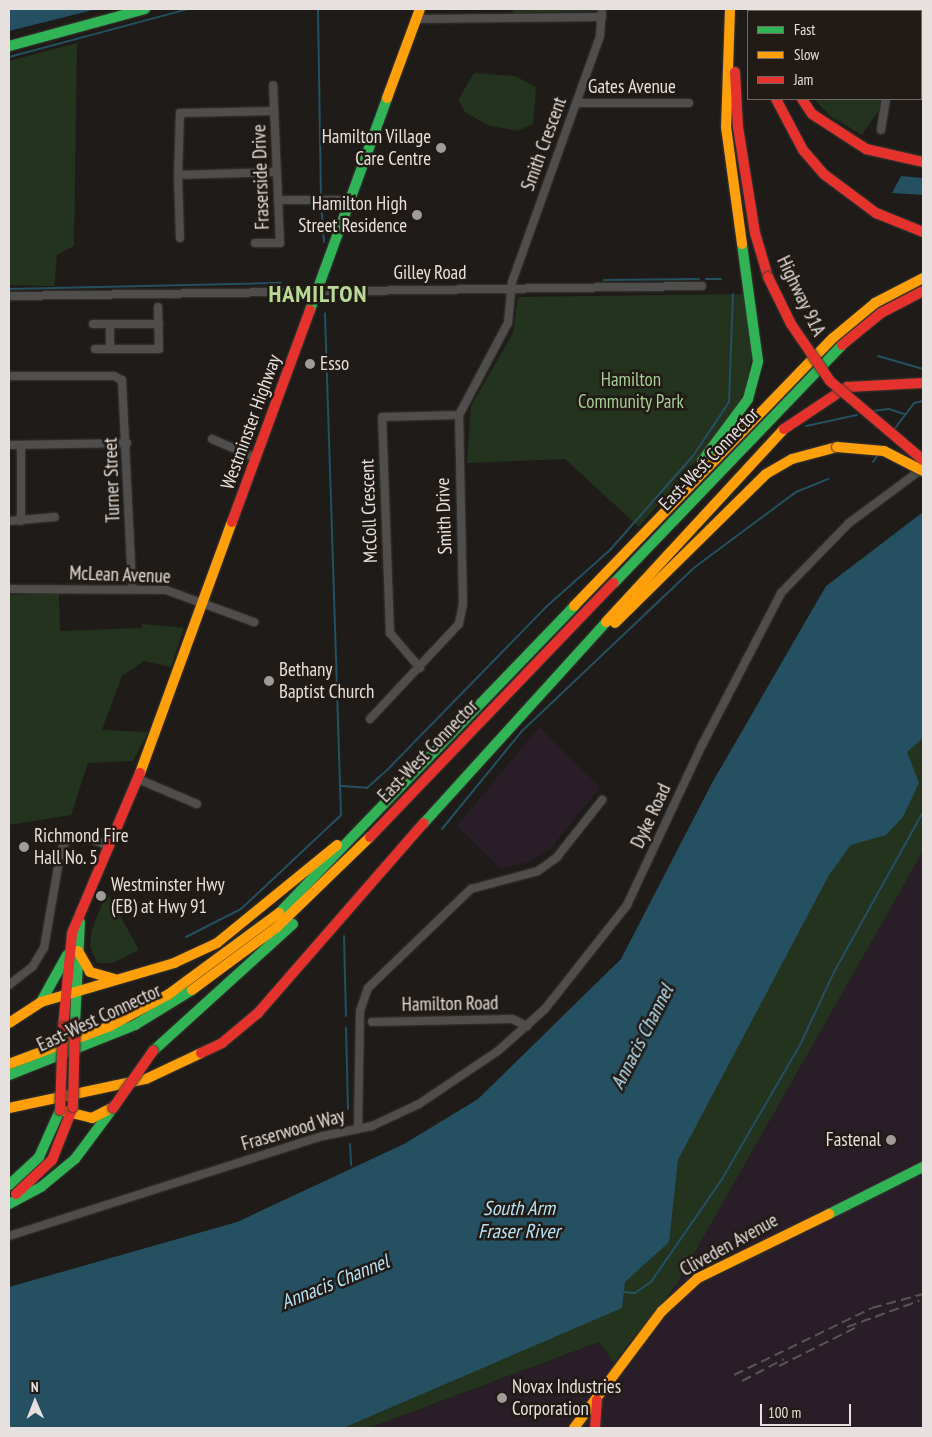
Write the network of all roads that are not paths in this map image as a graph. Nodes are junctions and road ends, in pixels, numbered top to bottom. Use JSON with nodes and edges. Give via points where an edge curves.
{"nodes":[{"id":1,"x":145,"y":9,"type":"edge"},
{"id":2,"x":420,"y":9,"type":"edge"},
{"id":3,"x":730,"y":9,"type":"edge"},
{"id":4,"x":736,"y":9,"type":"edge"},
{"id":5,"x":602,"y":13,"type":"edge"},
{"id":6,"x":416,"y":19,"type":"junction"},
{"id":7,"x":9,"y":46,"type":"edge"},
{"id":8,"x":273,"y":86,"type":"dead end"},
{"id":9,"x":777,"y":100,"type":"edge"},
{"id":10,"x":803,"y":100,"type":"edge"},
{"id":11,"x":886,"y":100,"type":"edge"},
{"id":12,"x":576,"y":103,"type":"junction"},
{"id":13,"x":688,"y":103,"type":"dead end"},
{"id":14,"x":274,"y":110,"type":"junction"},
{"id":15,"x":881,"y":130,"type":"dead end"},
{"id":16,"x":923,"y":162,"type":"edge"},
{"id":17,"x":276,"y":172,"type":"junction"},
{"id":18,"x":178,"y":176,"type":"junction"},
{"id":19,"x":278,"y":200,"type":"junction"},
{"id":20,"x":351,"y":200,"type":"junction"},
{"id":21,"x":923,"y":232,"type":"edge"},
{"id":22,"x":180,"y":238,"type":"dead end"},
{"id":23,"x":255,"y":243,"type":"dead end"},
{"id":24,"x":923,"y":278,"type":"edge"},
{"id":25,"x":702,"y":286,"type":"dead end"},
{"id":26,"x":510,"y":289,"type":"junction"},
{"id":27,"x":318,"y":291,"type":"junction"},
{"id":28,"x":923,"y":291,"type":"edge"},
{"id":29,"x":9,"y":296,"type":"edge"},
{"id":30,"x":158,"y":307,"type":"dead end"},
{"id":31,"x":92,"y":324,"type":"dead end"},
{"id":32,"x":110,"y":324,"type":"junction"},
{"id":33,"x":159,"y":324,"type":"junction"},
{"id":34,"x":95,"y":348,"type":"dead end"},
{"id":35,"x":110,"y":349,"type":"junction"},
{"id":36,"x":9,"y":376,"type":"edge"},
{"id":37,"x":923,"y":382,"type":"edge"},
{"id":38,"x":459,"y":415,"type":"junction"},
{"id":39,"x":212,"y":439,"type":"dead end"},
{"id":40,"x":127,"y":443,"type":"junction"},
{"id":41,"x":9,"y":445,"type":"edge"},
{"id":42,"x":21,"y":445,"type":"junction"},
{"id":43,"x":256,"y":458,"type":"junction"},
{"id":44,"x":923,"y":460,"type":"edge"},
{"id":45,"x":923,"y":469,"type":"edge"},
{"id":46,"x":55,"y":517,"type":"dead end"},
{"id":47,"x":9,"y":521,"type":"edge"},
{"id":48,"x":21,"y":521,"type":"junction"},
{"id":49,"x":611,"y":568,"type":"junction"},
{"id":50,"x":132,"y":588,"type":"junction"},
{"id":51,"x":9,"y":589,"type":"edge"},
{"id":52,"x":203,"y":603,"type":"junction"},
{"id":53,"x":254,"y":622,"type":"dead end"},
{"id":54,"x":420,"y":668,"type":"junction"},
{"id":55,"x":556,"y":675,"type":"junction"},
{"id":56,"x":370,"y":719,"type":"dead end"},
{"id":57,"x":138,"y":779,"type":"junction"},
{"id":58,"x":602,"y":800,"type":"dead end"},
{"id":59,"x":197,"y":804,"type":"dead end"},
{"id":60,"x":360,"y":829,"type":"junction"},
{"id":61,"x":110,"y":846,"type":"junction"},
{"id":62,"x":342,"y":865,"type":"junction"},
{"id":63,"x":80,"y":922,"type":"junction"},
{"id":64,"x":78,"y":951,"type":"junction"},
{"id":65,"x":67,"y":954,"type":"junction"},
{"id":66,"x":114,"y":979,"type":"junction"},
{"id":67,"x":9,"y":985,"type":"edge"},
{"id":68,"x":76,"y":990,"type":"junction"},
{"id":69,"x":64,"y":994,"type":"junction"},
{"id":70,"x":41,"y":1002,"type":"junction"},
{"id":71,"x":372,"y":1022,"type":"dead end"},
{"id":72,"x":9,"y":1023,"type":"edge"},
{"id":73,"x":526,"y":1026,"type":"junction"},
{"id":74,"x":9,"y":1064,"type":"edge"},
{"id":75,"x":171,"y":1070,"type":"junction"},
{"id":76,"x":9,"y":1075,"type":"edge"},
{"id":77,"x":9,"y":1098,"type":"edge"},
{"id":78,"x":9,"y":1108,"type":"edge"},
{"id":79,"x":113,"y":1108,"type":"junction"},
{"id":80,"x":60,"y":1110,"type":"junction"},
{"id":81,"x":72,"y":1111,"type":"junction"},
{"id":82,"x":358,"y":1128,"type":"junction"},
{"id":83,"x":923,"y":1167,"type":"edge"},
{"id":84,"x":9,"y":1185,"type":"edge"},
{"id":85,"x":9,"y":1198,"type":"edge"},
{"id":86,"x":9,"y":1204,"type":"edge"},
{"id":87,"x":9,"y":1236,"type":"edge"},
{"id":88,"x":597,"y":1397,"type":"junction"},
{"id":89,"x":578,"y":1427,"type":"edge"},
{"id":90,"x":595,"y":1428,"type":"edge"}],
"edges":[{"from":1,"to":7,"type":"main road"},
{"from":2,"to":6,"type":"main road","name":"Westminster Highway"},
{"from":3,"to":49,"type":"main road","via":[[726,127],[739,238],[759,346],[755,378],[722,438]]},
{"from":4,"to":44,"type":"main road","name":"Highway 91A","bridge":true,"via":[[738,127],[755,233],[768,277],[791,324],[830,381],[887,434]]},
{"from":5,"to":6,"type":"street"},
{"from":5,"to":12,"type":"street","name":"Smith Crescent","via":[[600,36]]},
{"from":6,"to":20,"type":"main road","name":"Westminster Highway"},
{"from":8,"to":14,"type":"street","name":"Fraserside Drive"},
{"from":9,"to":21,"type":"main road","via":[[803,150],[825,175],[876,214]]},
{"from":10,"to":16,"type":"main road","via":[[812,114],[866,150]]},
{"from":11,"to":15,"type":"street"},
{"from":12,"to":13,"type":"street","name":"Gates Avenue"},
{"from":12,"to":26,"type":"street","name":"Smith Crescent"},
{"from":14,"to":17,"type":"street","name":"Fraserside Drive"},
{"from":14,"to":18,"type":"street","via":[[180,113]]},
{"from":17,"to":18,"type":"street"},
{"from":17,"to":19,"type":"street","name":"Fraserside Drive"},
{"from":18,"to":22,"type":"street"},
{"from":19,"to":20,"type":"street"},
{"from":19,"to":23,"type":"street","name":"Fraserside Drive","via":[[280,243]]},
{"from":20,"to":27,"type":"main road","name":"Westminster Highway"},
{"from":24,"to":49,"type":"main road","via":[[875,302],[833,338]]},
{"from":25,"to":26,"type":"street","name":"Gilley Road"},
{"from":26,"to":27,"type":"street","name":"Gilley Road"},
{"from":26,"to":38,"type":"street","name":"Smith Drive","via":[[506,327]]},
{"from":27,"to":29,"type":"street","name":"Gilley Road"},
{"from":27,"to":43,"type":"main road","name":"Westminster Highway"},
{"from":28,"to":62,"type":"main road","name":"East-West Connector","via":[[875,318],[815,373]]},
{"from":30,"to":33,"type":"street"},
{"from":31,"to":32,"type":"street"},
{"from":32,"to":33,"type":"street"},
{"from":32,"to":35,"type":"street"},
{"from":33,"to":35,"type":"street","via":[[159,349]]},
{"from":34,"to":35,"type":"street"},
{"from":36,"to":40,"type":"street","name":"Turner Street","via":[[114,376],[125,385]]},
{"from":37,"to":55,"type":"main road","via":[[847,387],[802,413]]},
{"from":38,"to":54,"type":"street","name":"Smith Drive","via":[[462,614],[452,634]]},
{"from":38,"to":54,"type":"street","name":"McColl Crescent","via":[[382,417],[390,634]]},
{"from":39,"to":43,"type":"street"},
{"from":40,"to":42,"type":"street"},
{"from":40,"to":50,"type":"street","name":"Turner Street"},
{"from":41,"to":42,"type":"street"},
{"from":42,"to":48,"type":"street"},
{"from":43,"to":52,"type":"main road","name":"Westminster Highway"},
{"from":45,"to":55,"type":"main road","bridge":true,"via":[[884,451],[837,447],[792,459],[766,474],[637,603]]},
{"from":45,"to":73,"type":"street","name":"Dyke Road","via":[[849,523],[781,592],[702,745],[627,905],[598,946]]},
{"from":46,"to":48,"type":"street"},
{"from":47,"to":48,"type":"street"},
{"from":49,"to":60,"type":"main road","name":"East-West Connector"},
{"from":50,"to":51,"type":"street","name":"McLean Avenue"},
{"from":50,"to":52,"type":"street","name":"McLean Avenue","via":[[166,590]]},
{"from":52,"to":53,"type":"street","name":"McLean Avenue"},
{"from":52,"to":57,"type":"main road","name":"Westminster Highway"},
{"from":54,"to":56,"type":"street","name":"Smith Drive"},
{"from":55,"to":75,"type":"main road","via":[[258,1013],[222,1043]]},
{"from":57,"to":59,"type":"street"},
{"from":57,"to":61,"type":"main road","name":"Westminster Highway"},
{"from":58,"to":82,"type":"street","name":"Fraserwood Way","via":[[558,857],[538,871],[472,889],[368,988],[360,1011]]},
{"from":60,"to":66,"type":"main road","via":[[217,943],[174,963]]},
{"from":60,"to":74,"type":"main road","name":"East-West Connector","via":[[273,918],[198,975],[110,1026]]},
{"from":61,"to":63,"type":"main road","name":"Westminster Highway"},
{"from":61,"to":67,"type":"street","via":[[79,834],[68,838],[61,850],[44,948],[33,966]]},
{"from":62,"to":76,"type":"main road","name":"East-West Connector","via":[[277,927],[176,1002],[86,1048]]},
{"from":62,"to":79,"type":"main road","bridge":true,"via":[[285,933],[153,1051]]},
{"from":63,"to":64,"type":"main road","name":"Westminster Highway"},
{"from":63,"to":65,"type":"main road","name":"Westminster Highway","via":[[72,933]]},
{"from":64,"to":66,"type":"main road","via":[[90,972]]},
{"from":64,"to":68,"type":"main road","name":"Westminster Highway"},
{"from":65,"to":69,"type":"main road","name":"Westminster Highway"},
{"from":65,"to":70,"type":"main road"},
{"from":66,"to":68,"type":"main road"},
{"from":68,"to":69,"type":"main road"},
{"from":68,"to":81,"type":"main road","name":"Westminster Highway","bridge":true},
{"from":69,"to":70,"type":"main road"},
{"from":69,"to":80,"type":"main road","name":"Westminster Highway","bridge":true},
{"from":70,"to":72,"type":"main road"},
{"from":71,"to":73,"type":"street","name":"Hamilton Road","via":[[512,1019]]},
{"from":73,"to":82,"type":"street","name":"Dyke Road","via":[[419,1104]]},
{"from":75,"to":77,"type":"main road"},
{"from":75,"to":78,"type":"main road","via":[[107,1089]]},
{"from":79,"to":81,"type":"main road","via":[[92,1118]]},
{"from":79,"to":86,"type":"main road","via":[[75,1159]]},
{"from":80,"to":81,"type":"main road"},
{"from":80,"to":84,"type":"main road","name":"Westminster Highway","via":[[39,1157]]},
{"from":81,"to":85,"type":"main road","name":"Westminster Highway","via":[[52,1160]]},
{"from":82,"to":87,"type":"street","name":"Fraserwood Way"},
{"from":83,"to":88,"type":"main road","name":"Cliveden Avenue","via":[[698,1278],[662,1311]]},
{"from":88,"to":89,"type":"main road","name":"Cliveden Avenue"},
{"from":88,"to":90,"type":"main road"}]}
